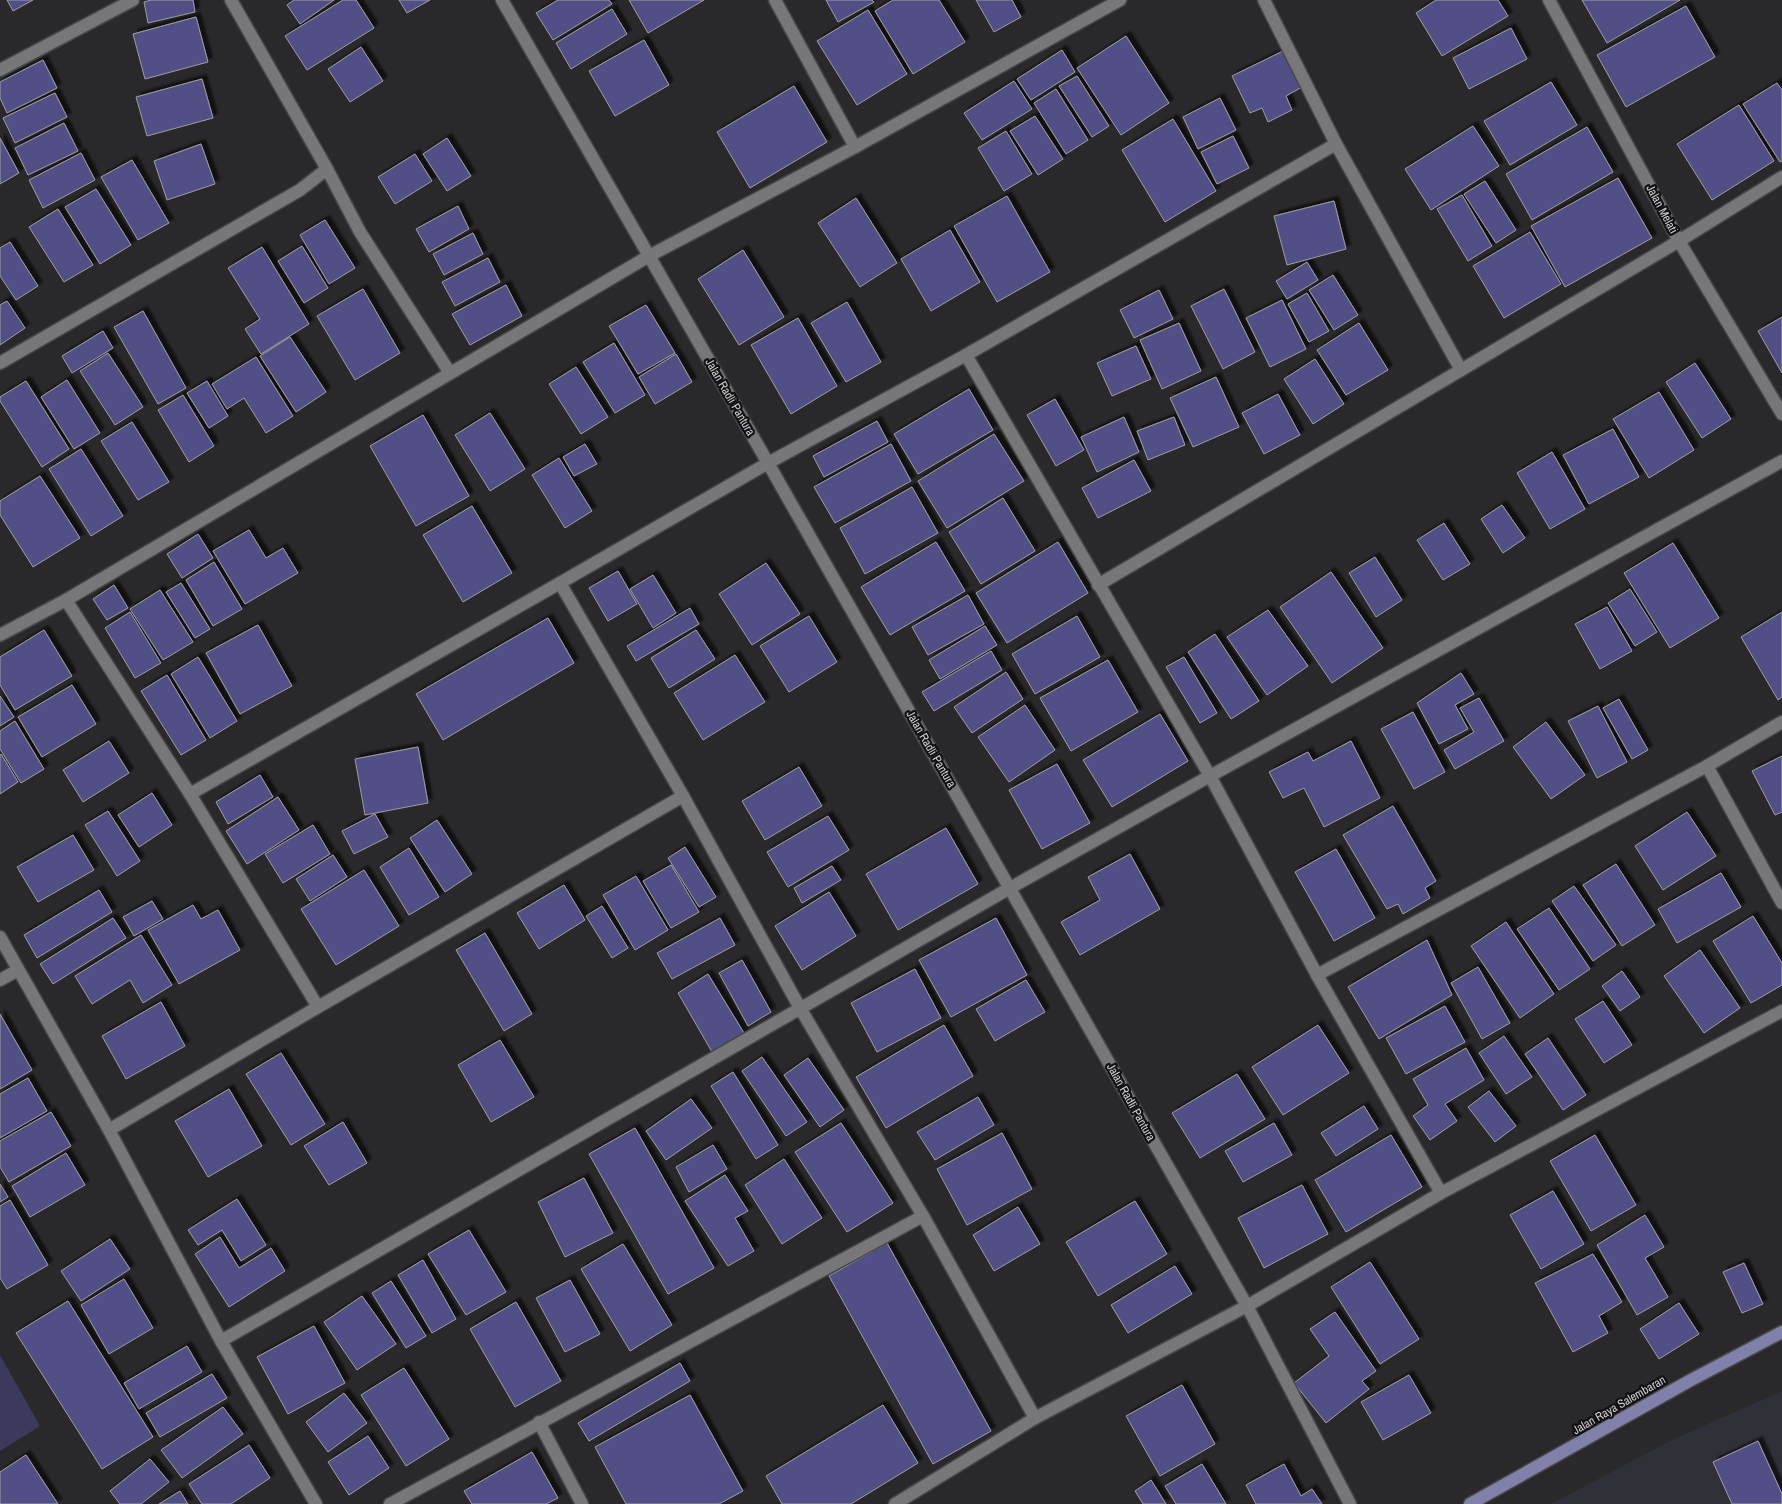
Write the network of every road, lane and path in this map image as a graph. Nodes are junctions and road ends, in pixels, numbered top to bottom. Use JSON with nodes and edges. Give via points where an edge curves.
{"nodes":[{"id":1,"x":133,"y":0,"type":"edge"},
{"id":2,"x":231,"y":0,"type":"edge"},
{"id":3,"x":502,"y":0,"type":"edge"},
{"id":4,"x":775,"y":0,"type":"edge"},
{"id":5,"x":1120,"y":0,"type":"edge"},
{"id":6,"x":1264,"y":0,"type":"edge"},
{"id":7,"x":1549,"y":0,"type":"edge"},
{"id":8,"x":0,"y":70,"type":"edge"},
{"id":9,"x":1336,"y":144,"type":"junction"},
{"id":10,"x":855,"y":147,"type":"junction"},
{"id":11,"x":326,"y":169,"type":"junction"},
{"id":12,"x":1782,"y":177,"type":"edge"},
{"id":13,"x":1679,"y":240,"type":"junction"},
{"id":14,"x":649,"y":256,"type":"junction"},
{"id":15,"x":966,"y":355,"type":"junction"},
{"id":16,"x":0,"y":363,"type":"edge"},
{"id":17,"x":1461,"y":370,"type":"junction"},
{"id":18,"x":450,"y":373,"type":"junction"},
{"id":19,"x":1782,"y":414,"type":"edge"},
{"id":20,"x":1782,"y":460,"type":"edge"},
{"id":21,"x":768,"y":463,"type":"junction"},
{"id":22,"x":560,"y":583,"type":"junction"},
{"id":23,"x":1098,"y":585,"type":"junction"},
{"id":24,"x":66,"y":600,"type":"junction"},
{"id":25,"x":0,"y":635,"type":"edge"},
{"id":26,"x":1782,"y":722,"type":"edge"},
{"id":27,"x":1707,"y":766,"type":"junction"},
{"id":28,"x":1210,"y":776,"type":"junction"},
{"id":29,"x":190,"y":794,"type":"junction"},
{"id":30,"x":683,"y":796,"type":"junction"},
{"id":31,"x":1010,"y":888,"type":"junction"},
{"id":32,"x":1782,"y":903,"type":"edge"},
{"id":33,"x":0,"y":937,"type":"edge"},
{"id":34,"x":18,"y":970,"type":"junction"},
{"id":35,"x":1317,"y":975,"type":"junction"},
{"id":36,"x":0,"y":980,"type":"edge"},
{"id":37,"x":318,"y":1007,"type":"junction"},
{"id":38,"x":800,"y":1008,"type":"junction"},
{"id":39,"x":1782,"y":1011,"type":"edge"},
{"id":40,"x":109,"y":1130,"type":"junction"},
{"id":41,"x":1441,"y":1193,"type":"junction"},
{"id":42,"x":923,"y":1216,"type":"junction"},
{"id":43,"x":1247,"y":1306,"type":"junction"},
{"id":44,"x":1782,"y":1332,"type":"edge"},
{"id":45,"x":221,"y":1341,"type":"junction"},
{"id":46,"x":1035,"y":1418,"type":"junction"},
{"id":47,"x":539,"y":1422,"type":"junction"},
{"id":48,"x":316,"y":1504,"type":"edge"},
{"id":49,"x":390,"y":1504,"type":"edge"},
{"id":50,"x":582,"y":1504,"type":"edge"},
{"id":51,"x":894,"y":1504,"type":"edge"},
{"id":52,"x":1350,"y":1504,"type":"edge"},
{"id":53,"x":1470,"y":1504,"type":"edge"}],
"edges":[{"from":1,"to":8,"type":"street"},
{"from":2,"to":11,"type":"street"},
{"from":3,"to":14,"type":"street","name":"Jalan Radli Pantura"},
{"from":4,"to":10,"type":"street"},
{"from":5,"to":10,"type":"street"},
{"from":6,"to":9,"type":"street"},
{"from":7,"to":13,"type":"street","name":"Jalan Melati"},
{"from":9,"to":15,"type":"street"},
{"from":9,"to":17,"type":"street"},
{"from":10,"to":14,"type":"street"},
{"from":11,"to":16,"type":"street","via":[[300,190]]},
{"from":11,"to":18,"type":"street","via":[[360,232]]},
{"from":12,"to":13,"type":"street"},
{"from":13,"to":17,"type":"street"},
{"from":13,"to":19,"type":"street","name":"Jalan Melati"},
{"from":14,"to":18,"type":"street"},
{"from":14,"to":21,"type":"street","name":"Jalan Radli Pantura"},
{"from":15,"to":21,"type":"street"},
{"from":15,"to":23,"type":"street"},
{"from":17,"to":23,"type":"street"},
{"from":18,"to":24,"type":"street"},
{"from":20,"to":28,"type":"street"},
{"from":21,"to":22,"type":"street"},
{"from":21,"to":31,"type":"street","name":"Jalan Radli Pantura"},
{"from":22,"to":29,"type":"street"},
{"from":22,"to":30,"type":"street"},
{"from":23,"to":28,"type":"street"},
{"from":24,"to":25,"type":"street"},
{"from":24,"to":29,"type":"street"},
{"from":26,"to":27,"type":"street"},
{"from":27,"to":32,"type":"street"},
{"from":27,"to":35,"type":"street"},
{"from":28,"to":31,"type":"street"},
{"from":28,"to":35,"type":"street"},
{"from":29,"to":37,"type":"street"},
{"from":30,"to":37,"type":"street"},
{"from":30,"to":38,"type":"street"},
{"from":31,"to":38,"type":"street"},
{"from":31,"to":43,"type":"street","name":"Jalan Radli Pantura"},
{"from":33,"to":34,"type":"street"},
{"from":34,"to":36,"type":"street"},
{"from":34,"to":40,"type":"street"},
{"from":35,"to":41,"type":"street"},
{"from":37,"to":40,"type":"street"},
{"from":38,"to":42,"type":"street"},
{"from":38,"to":45,"type":"street"},
{"from":39,"to":41,"type":"street"},
{"from":40,"to":45,"type":"street"},
{"from":41,"to":43,"type":"street"},
{"from":42,"to":46,"type":"street"},
{"from":42,"to":47,"type":"street"},
{"from":43,"to":46,"type":"street"},
{"from":43,"to":52,"type":"street","name":"Jalan Radli Pantura"},
{"from":44,"to":53,"type":"main road","name":"Jalan Raya Salembaran"},
{"from":45,"to":48,"type":"street"},
{"from":46,"to":51,"type":"street"},
{"from":47,"to":49,"type":"street"},
{"from":47,"to":50,"type":"street"}]}
